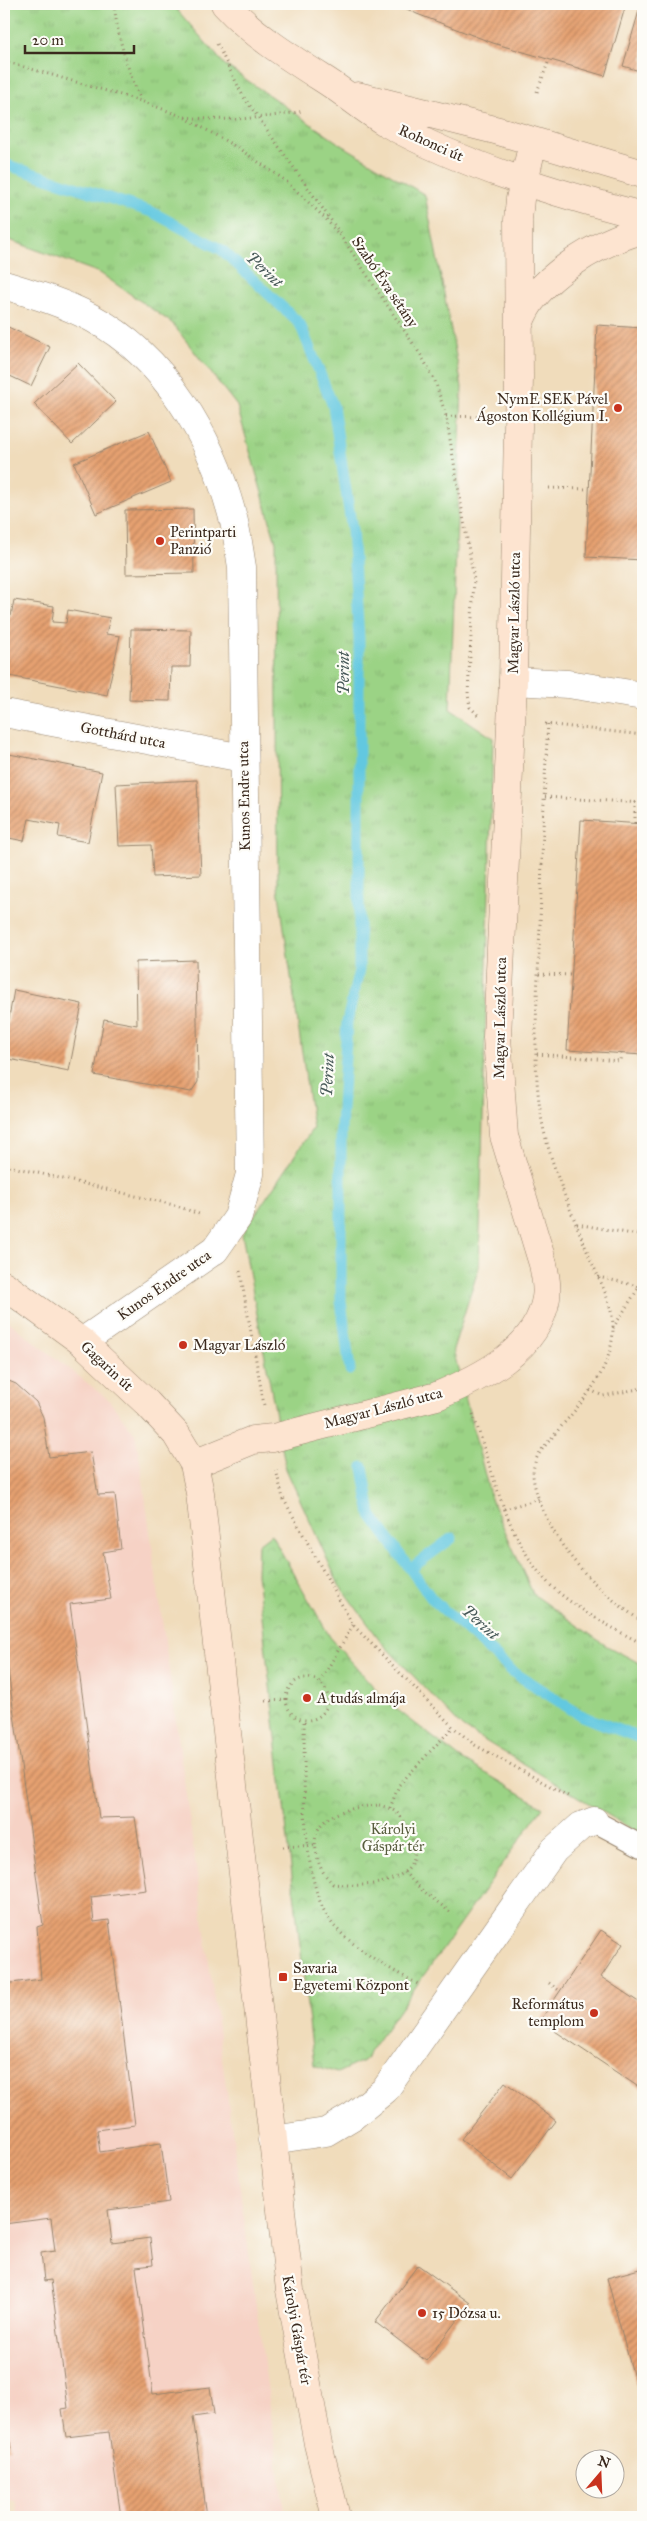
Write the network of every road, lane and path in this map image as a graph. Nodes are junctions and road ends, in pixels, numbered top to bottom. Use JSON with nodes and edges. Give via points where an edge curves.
{"nodes":[{"id":1,"x":114,"y":4,"type":"edge"},
{"id":2,"x":225,"y":4,"type":"edge"},
{"id":3,"x":216,"y":42,"type":"dead end"},
{"id":4,"x":549,"y":60,"type":"dead end"},
{"id":5,"x":4,"y":61,"type":"edge"},
{"id":6,"x":344,"y":92,"type":"junction"},
{"id":7,"x":537,"y":92,"type":"dead end"},
{"id":8,"x":141,"y":101,"type":"junction"},
{"id":9,"x":304,"y":111,"type":"dead end"},
{"id":10,"x":184,"y":117,"type":"junction"},
{"id":11,"x":258,"y":119,"type":"junction"},
{"id":12,"x":533,"y":142,"type":"junction"},
{"id":13,"x":643,"y":174,"type":"edge"},
{"id":14,"x":524,"y":180,"type":"junction"},
{"id":15,"x":643,"y":216,"type":"edge"},
{"id":16,"x":643,"y":230,"type":"edge"},
{"id":17,"x":345,"y":242,"type":"junction"},
{"id":18,"x":4,"y":285,"type":"edge"},
{"id":19,"x":519,"y":325,"type":"junction"},
{"id":20,"x":446,"y":416,"type":"junction"},
{"id":21,"x":488,"y":417,"type":"dead end"},
{"id":22,"x":545,"y":488,"type":"dead end"},
{"id":23,"x":589,"y":489,"type":"dead end"},
{"id":24,"x":513,"y":682,"type":"junction"},
{"id":25,"x":643,"y":696,"type":"edge"},
{"id":26,"x":4,"y":713,"type":"edge"},
{"id":27,"x":476,"y":715,"type":"dead end"},
{"id":28,"x":643,"y":735,"type":"edge"},
{"id":29,"x":243,"y":758,"type":"junction"},
{"id":30,"x":544,"y":797,"type":"junction"},
{"id":31,"x":635,"y":802,"type":"junction"},
{"id":32,"x":643,"y":803,"type":"edge"},
{"id":33,"x":635,"y":823,"type":"dead end"},
{"id":34,"x":538,"y":974,"type":"junction"},
{"id":35,"x":571,"y":975,"type":"dead end"},
{"id":36,"x":621,"y":1053,"type":"dead end"},
{"id":37,"x":538,"y":1054,"type":"junction"},
{"id":38,"x":577,"y":1224,"type":"junction"},
{"id":39,"x":643,"y":1236,"type":"edge"},
{"id":40,"x":598,"y":1277,"type":"junction"},
{"id":41,"x":643,"y":1281,"type":"edge"},
{"id":42,"x":4,"y":1285,"type":"edge"},
{"id":43,"x":641,"y":1287,"type":"edge"},
{"id":44,"x":613,"y":1328,"type":"junction"},
{"id":45,"x":82,"y":1342,"type":"junction"},
{"id":46,"x":463,"y":1384,"type":"junction"},
{"id":47,"x":643,"y":1388,"type":"edge"},
{"id":48,"x":590,"y":1390,"type":"junction"},
{"id":49,"x":194,"y":1464,"type":"junction"},
{"id":50,"x":277,"y":1477,"type":"dead end"},
{"id":51,"x":539,"y":1499,"type":"junction"},
{"id":52,"x":504,"y":1509,"type":"junction"},
{"id":53,"x":643,"y":1622,"type":"edge"},
{"id":54,"x":353,"y":1625,"type":"junction"},
{"id":55,"x":643,"y":1644,"type":"edge"},
{"id":56,"x":320,"y":1682,"type":"junction"},
{"id":57,"x":285,"y":1700,"type":"junction"},
{"id":58,"x":266,"y":1701,"type":"dead end"},
{"id":59,"x":304,"y":1722,"type":"junction"},
{"id":60,"x":452,"y":1727,"type":"junction"},
{"id":61,"x":390,"y":1808,"type":"junction"},
{"id":62,"x":594,"y":1821,"type":"junction"},
{"id":63,"x":306,"y":1845,"type":"junction"},
{"id":64,"x":315,"y":1845,"type":"junction"},
{"id":65,"x":283,"y":1846,"type":"dead end"},
{"id":66,"x":643,"y":1847,"type":"edge"},
{"id":67,"x":404,"y":1872,"type":"junction"},
{"id":68,"x":450,"y":1912,"type":"dead end"},
{"id":69,"x":549,"y":1983,"type":"dead end"},
{"id":70,"x":560,"y":1991,"type":"dead end"},
{"id":71,"x":448,"y":2000,"type":"junction"},
{"id":72,"x":272,"y":2140,"type":"junction"},
{"id":73,"x":336,"y":2517,"type":"edge"}],
"edges":[{"from":1,"to":8,"type":"path","via":[[118,38]]},
{"from":2,"to":6,"type":"street","name":"Rohonci út","via":[[288,56]]},
{"from":3,"to":11,"type":"path"},
{"from":4,"to":7,"type":"path"},
{"from":5,"to":8,"type":"path","name":"Szabó Éva sétány"},
{"from":6,"to":12,"type":"street","name":"Rohonci út"},
{"from":6,"to":14,"type":"street","name":"Rohonci út","via":[[385,122],[416,138]]},
{"from":8,"to":10,"type":"path","name":"Szabó Éva sétány"},
{"from":9,"to":11,"type":"path"},
{"from":10,"to":11,"type":"path"},
{"from":10,"to":17,"type":"path","name":"Szabó Éva sétány","via":[[286,181]]},
{"from":11,"to":17,"type":"path"},
{"from":12,"to":13,"type":"street","name":"Rohonci út"},
{"from":12,"to":14,"type":"street","name":"Magyar László utca"},
{"from":14,"to":15,"type":"street","name":"Rohonci út"},
{"from":14,"to":19,"type":"street","name":"Magyar László utca","via":[[518,220]]},
{"from":16,"to":19,"type":"street","name":"Magyar László utca","via":[[606,242],[570,265],[533,298]]},
{"from":17,"to":20,"type":"path","name":"Szabó Éva sétány","via":[[422,357],[435,382]]},
{"from":18,"to":29,"type":"street","name":"Kunos Endre utca","via":[[44,297],[93,319],[130,344],[162,375],[193,420],[224,488],[242,566]]},
{"from":19,"to":24,"type":"street","name":"Magyar László utca"},
{"from":20,"to":21,"type":"path"},
{"from":20,"to":27,"type":"path","name":"Szabó Éva sétány","via":[[474,580],[468,694],[470,707]]},
{"from":22,"to":23,"type":"path"},
{"from":24,"to":25,"type":"street","via":[[568,684]]},
{"from":24,"to":46,"type":"street","name":"Magyar László utca","via":[[497,1037],[499,1080],[504,1136],[543,1264],[546,1297],[534,1329],[518,1348]]},
{"from":26,"to":29,"type":"street","name":"Gotthárd utca"},
{"from":28,"to":30,"type":"path","via":[[548,724]]},
{"from":29,"to":45,"type":"street","name":"Kunos Endre utca","via":[[250,1174],[238,1217],[215,1250]]},
{"from":30,"to":31,"type":"path"},
{"from":30,"to":34,"type":"path"},
{"from":31,"to":32,"type":"path"},
{"from":31,"to":33,"type":"path"},
{"from":34,"to":35,"type":"path"},
{"from":34,"to":37,"type":"path"},
{"from":36,"to":37,"type":"path","via":[[620,1061]]},
{"from":37,"to":38,"type":"path","via":[[544,1130]]},
{"from":38,"to":39,"type":"path"},
{"from":38,"to":40,"type":"path"},
{"from":40,"to":43,"type":"path"},
{"from":40,"to":44,"type":"path"},
{"from":41,"to":43,"type":"path"},
{"from":42,"to":45,"type":"street","name":"Gagarin út"},
{"from":43,"to":44,"type":"path"},
{"from":44,"to":48,"type":"path","via":[[610,1353]]},
{"from":45,"to":49,"type":"street","name":"Gagarin út","via":[[159,1415],[176,1434]]},
{"from":46,"to":49,"type":"street","name":"Magyar László utca","via":[[437,1396],[273,1438],[253,1440]]},
{"from":46,"to":52,"type":"path"},
{"from":47,"to":48,"type":"path","via":[[604,1396]]},
{"from":48,"to":51,"type":"path","via":[[537,1456],[533,1473]]},
{"from":49,"to":72,"type":"street","name":"Károlyi Gáspár tér","via":[[200,1493]]},
{"from":50,"to":54,"type":"path","via":[[283,1498]]},
{"from":51,"to":52,"type":"path"},
{"from":51,"to":53,"type":"path","via":[[568,1551],[590,1579],[618,1606]]},
{"from":52,"to":55,"type":"path","via":[[509,1524],[533,1564],[550,1584],[594,1617]]},
{"from":54,"to":56,"type":"path"},
{"from":54,"to":60,"type":"path"},
{"from":56,"to":57,"type":"path","via":[[308,1678],[297,1680],[288,1688]]},
{"from":56,"to":59,"type":"path","via":[[327,1692],[328,1704],[322,1714]]},
{"from":57,"to":58,"type":"path"},
{"from":57,"to":59,"type":"path","via":[[290,1712]]},
{"from":59,"to":63,"type":"path"},
{"from":60,"to":61,"type":"path","via":[[399,1785]]},
{"from":60,"to":62,"type":"path","via":[[475,1745],[588,1806]]},
{"from":61,"to":64,"type":"path","via":[[369,1806],[335,1813],[316,1831]]},
{"from":61,"to":67,"type":"path","via":[[399,1814],[413,1842],[412,1863]]},
{"from":62,"to":66,"type":"lane"},
{"from":62,"to":71,"type":"street","via":[[581,1826],[554,1850]]},
{"from":63,"to":64,"type":"path"},
{"from":63,"to":65,"type":"path"},
{"from":63,"to":71,"type":"path","via":[[316,1886],[335,1926],[383,1965]]},
{"from":64,"to":67,"type":"path","via":[[319,1869],[332,1884],[357,1887],[394,1879]]},
{"from":67,"to":68,"type":"path"},
{"from":69,"to":70,"type":"path"},
{"from":71,"to":72,"type":"street","via":[[385,2090],[353,2116],[326,2132]]},
{"from":72,"to":73,"type":"street","name":"Károlyi Gáspár tér","via":[[290,2290],[318,2444]]}]}
